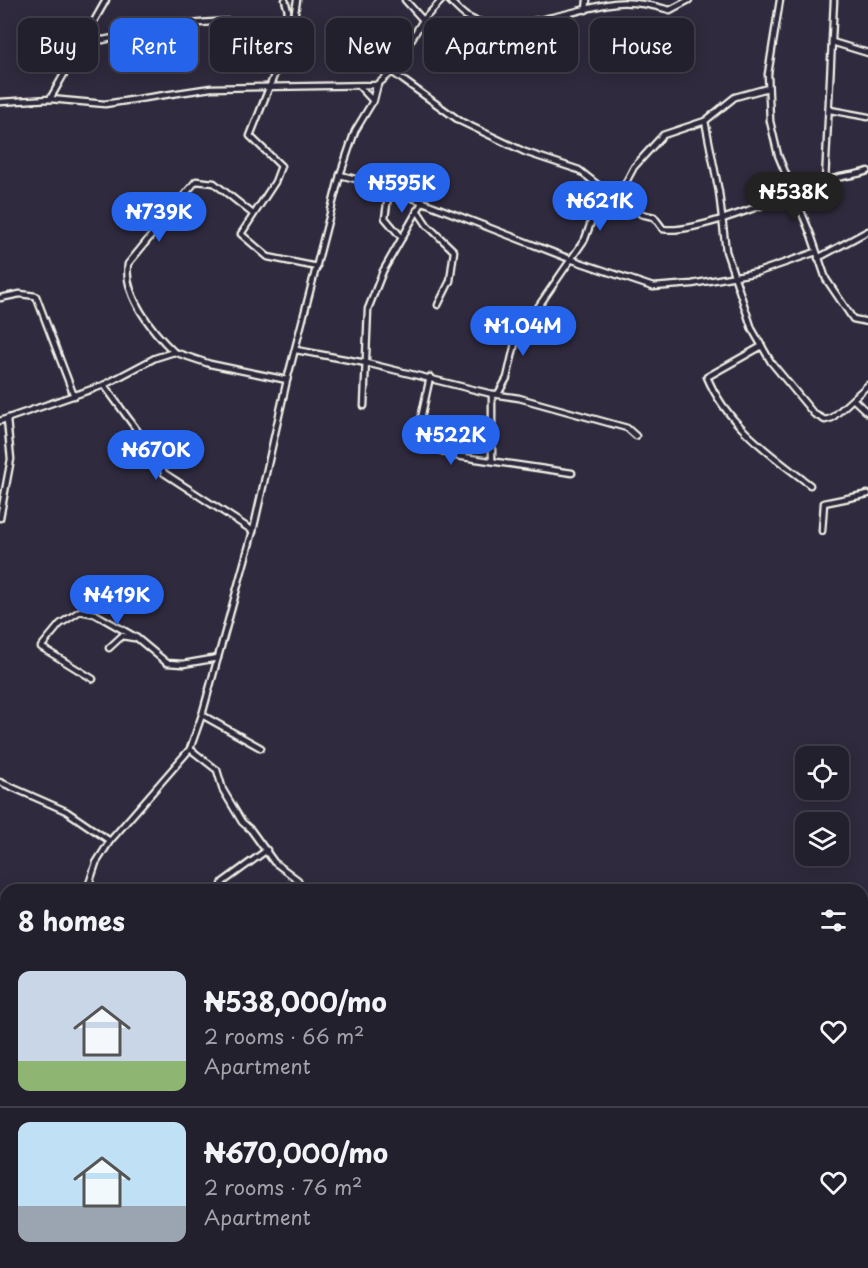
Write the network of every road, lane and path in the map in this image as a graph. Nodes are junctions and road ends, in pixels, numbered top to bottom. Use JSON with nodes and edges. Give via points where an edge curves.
{"nodes":[{"id":1,"x":106,"y":0,"type":"edge"},
{"id":2,"x":285,"y":0,"type":"edge"},
{"id":3,"x":297,"y":0,"type":"edge"},
{"id":4,"x":405,"y":0,"type":"edge"},
{"id":5,"x":442,"y":0,"type":"edge"},
{"id":6,"x":449,"y":0,"type":"edge"},
{"id":7,"x":587,"y":0,"type":"edge"},
{"id":8,"x":689,"y":0,"type":"edge"},
{"id":9,"x":780,"y":0,"type":"edge"},
{"id":10,"x":834,"y":0,"type":"edge"},
{"id":11,"x":586,"y":10,"type":"junction"},
{"id":12,"x":96,"y":18,"type":"edge"},
{"id":13,"x":285,"y":18,"type":"edge"},
{"id":14,"x":294,"y":18,"type":"edge"},
{"id":15,"x":423,"y":20,"type":"junction"},
{"id":16,"x":210,"y":22,"type":"edge"},
{"id":17,"x":412,"y":38,"type":"edge"},
{"id":18,"x":98,"y":39,"type":"edge"},
{"id":19,"x":832,"y":42,"type":"junction"},
{"id":20,"x":868,"y":53,"type":"edge"},
{"id":21,"x":66,"y":72,"type":"edge"},
{"id":22,"x":274,"y":72,"type":"edge"},
{"id":23,"x":392,"y":72,"type":"joint"},
{"id":24,"x":376,"y":85,"type":"junction"},
{"id":25,"x":360,"y":87,"type":"junction"},
{"id":26,"x":768,"y":88,"type":"junction"},
{"id":27,"x":267,"y":89,"type":"junction"},
{"id":28,"x":50,"y":99,"type":"junction"},
{"id":29,"x":373,"y":101,"type":"junction"},
{"id":30,"x":0,"y":102,"type":"edge"},
{"id":31,"x":830,"y":110,"type":"junction"},
{"id":32,"x":868,"y":117,"type":"edge"},
{"id":33,"x":705,"y":121,"type":"junction"},
{"id":34,"x":868,"y":171,"type":"edge"},
{"id":35,"x":340,"y":175,"type":"junction"},
{"id":36,"x":825,"y":181,"type":"junction"},
{"id":37,"x":603,"y":189,"type":"junction"},
{"id":38,"x":389,"y":190,"type":"junction"},
{"id":39,"x":794,"y":195,"type":"junction"},
{"id":40,"x":618,"y":197,"type":"junction"},
{"id":41,"x":423,"y":201,"type":"junction"},
{"id":42,"x":417,"y":210,"type":"junction"},
{"id":43,"x":253,"y":214,"type":"junction"},
{"id":44,"x":723,"y":218,"type":"junction"},
{"id":45,"x":868,"y":231,"type":"edge"},
{"id":46,"x":395,"y":232,"type":"junction"},
{"id":47,"x":402,"y":238,"type":"junction"},
{"id":48,"x":396,"y":248,"type":"junction"},
{"id":49,"x":817,"y":255,"type":"junction"},
{"id":50,"x":570,"y":259,"type":"junction"},
{"id":51,"x":317,"y":267,"type":"junction"},
{"id":52,"x":734,"y":274,"type":"junction"},
{"id":53,"x":0,"y":297,"type":"edge"},
{"id":54,"x":438,"y":305,"type":"dead end"},
{"id":55,"x":868,"y":322,"type":"edge"},
{"id":56,"x":762,"y":346,"type":"junction"},
{"id":57,"x":296,"y":350,"type":"junction"},
{"id":58,"x":174,"y":352,"type":"junction"},
{"id":59,"x":366,"y":363,"type":"junction"},
{"id":60,"x":430,"y":377,"type":"junction"},
{"id":61,"x":287,"y":380,"type":"junction"},
{"id":62,"x":104,"y":385,"type":"junction"},
{"id":63,"x":868,"y":385,"type":"edge"},
{"id":64,"x":492,"y":394,"type":"junction"},
{"id":65,"x":74,"y":396,"type":"junction"},
{"id":66,"x":854,"y":399,"type":"junction"},
{"id":67,"x":364,"y":406,"type":"dead end"},
{"id":68,"x":868,"y":413,"type":"edge"},
{"id":69,"x":7,"y":420,"type":"junction"},
{"id":70,"x":0,"y":421,"type":"edge"},
{"id":71,"x":636,"y":436,"type":"dead end"},
{"id":72,"x":492,"y":460,"type":"junction"},
{"id":73,"x":572,"y":473,"type":"dead end"},
{"id":74,"x":810,"y":485,"type":"dead end"},
{"id":75,"x":868,"y":494,"type":"edge"},
{"id":76,"x":0,"y":518,"type":"edge"},
{"id":77,"x":253,"y":531,"type":"junction"},
{"id":78,"x":822,"y":531,"type":"dead end"},
{"id":79,"x":137,"y":638,"type":"junction"},
{"id":80,"x":109,"y":648,"type":"dead end"},
{"id":81,"x":218,"y":658,"type":"junction"},
{"id":82,"x":93,"y":679,"type":"dead end"},
{"id":83,"x":202,"y":715,"type":"junction"},
{"id":84,"x":261,"y":748,"type":"dead end"},
{"id":85,"x":190,"y":749,"type":"junction"},
{"id":86,"x":0,"y":782,"type":"edge"},
{"id":87,"x":110,"y":841,"type":"junction"},
{"id":88,"x":267,"y":850,"type":"junction"},
{"id":89,"x":89,"y":884,"type":"edge"},
{"id":90,"x":222,"y":884,"type":"edge"},
{"id":91,"x":299,"y":884,"type":"edge"}],
"edges":[{"from":1,"to":12,"type":"street"},
{"from":2,"to":13,"type":"street"},
{"from":3,"to":14,"type":"street"},
{"from":4,"to":15,"type":"street"},
{"from":5,"to":15,"type":"street"},
{"from":6,"to":11,"type":"street","via":[[466,16],[485,22],[512,23]]},
{"from":7,"to":11,"type":"street"},
{"from":8,"to":11,"type":"street","via":[[670,10],[639,3],[615,3]]},
{"from":9,"to":26,"type":"street"},
{"from":10,"to":19,"type":"street"},
{"from":15,"to":17,"type":"street"},
{"from":16,"to":18,"type":"street"},
{"from":19,"to":20,"type":"street"},
{"from":19,"to":31,"type":"street"},
{"from":21,"to":28,"type":"street"},
{"from":22,"to":27,"type":"street"},
{"from":23,"to":24,"type":"street"},
{"from":23,"to":37,"type":"street","via":[[460,121],[525,153],[579,170]]},
{"from":24,"to":25,"type":"street"},
{"from":24,"to":29,"type":"street"},
{"from":25,"to":27,"type":"street"},
{"from":25,"to":29,"type":"street"},
{"from":26,"to":33,"type":"street","via":[[735,97]]},
{"from":26,"to":39,"type":"street","via":[[770,122],[778,155]]},
{"from":27,"to":28,"type":"street","via":[[211,88],[105,104]]},
{"from":27,"to":43,"type":"street","via":[[250,136],[281,166]]},
{"from":28,"to":30,"type":"street"},
{"from":29,"to":35,"type":"street","via":[[355,131]]},
{"from":31,"to":32,"type":"street"},
{"from":31,"to":36,"type":"street"},
{"from":33,"to":40,"type":"street","via":[[663,135],[634,167]]},
{"from":33,"to":44,"type":"street"},
{"from":34,"to":36,"type":"street"},
{"from":35,"to":38,"type":"street"},
{"from":35,"to":51,"type":"street"},
{"from":36,"to":39,"type":"street"},
{"from":37,"to":40,"type":"street"},
{"from":37,"to":50,"type":"street","via":[[585,239]]},
{"from":38,"to":41,"type":"street"},
{"from":38,"to":46,"type":"street","via":[[385,218]]},
{"from":39,"to":44,"type":"street"},
{"from":39,"to":49,"type":"street"},
{"from":40,"to":44,"type":"street","via":[[626,199],[641,214],[654,217],[663,229]]},
{"from":41,"to":42,"type":"street"},
{"from":41,"to":50,"type":"street"},
{"from":42,"to":47,"type":"street"},
{"from":42,"to":54,"type":"street","via":[[454,251],[450,281]]},
{"from":43,"to":51,"type":"street","via":[[241,234],[243,238],[268,257]]},
{"from":43,"to":58,"type":"street","via":[[214,183],[196,181],[128,264],[127,274],[143,317]]},
{"from":44,"to":52,"type":"street","via":[[726,251]]},
{"from":45,"to":49,"type":"street"},
{"from":46,"to":47,"type":"street"},
{"from":46,"to":48,"type":"street"},
{"from":47,"to":48,"type":"street"},
{"from":48,"to":59,"type":"street","via":[[368,309]]},
{"from":49,"to":52,"type":"street","via":[[758,272]]},
{"from":49,"to":55,"type":"street","via":[[826,279],[853,318]]},
{"from":50,"to":52,"type":"street","via":[[653,287],[692,284]]},
{"from":50,"to":64,"type":"street","via":[[516,339],[507,378],[498,394]]},
{"from":51,"to":57,"type":"street"},
{"from":52,"to":56,"type":"street","via":[[752,329]]},
{"from":53,"to":65,"type":"street","via":[[36,296]]},
{"from":56,"to":66,"type":"street","via":[[819,418],[832,418]]},
{"from":56,"to":74,"type":"street","via":[[707,377],[731,420]]},
{"from":57,"to":59,"type":"street"},
{"from":57,"to":61,"type":"street"},
{"from":58,"to":61,"type":"street"},
{"from":58,"to":62,"type":"street"},
{"from":59,"to":60,"type":"street"},
{"from":59,"to":67,"type":"street"},
{"from":60,"to":64,"type":"street"},
{"from":60,"to":72,"type":"street","via":[[418,440],[456,456]]},
{"from":61,"to":77,"type":"street"},
{"from":62,"to":65,"type":"street"},
{"from":62,"to":77,"type":"street","via":[[164,473]]},
{"from":63,"to":66,"type":"street"},
{"from":64,"to":71,"type":"street","via":[[627,428]]},
{"from":64,"to":72,"type":"street"},
{"from":65,"to":69,"type":"street"},
{"from":66,"to":68,"type":"street"},
{"from":69,"to":70,"type":"street"},
{"from":69,"to":76,"type":"street","via":[[11,459]]},
{"from":72,"to":73,"type":"street"},
{"from":75,"to":78,"type":"street","via":[[824,503]]},
{"from":77,"to":81,"type":"street"},
{"from":79,"to":80,"type":"street","via":[[122,636]]},
{"from":79,"to":81,"type":"street","via":[[167,663],[175,665]]},
{"from":79,"to":82,"type":"street","via":[[95,614],[80,611],[60,624],[41,647]]},
{"from":81,"to":83,"type":"street"},
{"from":83,"to":84,"type":"street"},
{"from":83,"to":85,"type":"street"},
{"from":85,"to":87,"type":"street"},
{"from":85,"to":88,"type":"street","via":[[217,770],[233,810]]},
{"from":86,"to":87,"type":"street","via":[[66,811]]},
{"from":87,"to":89,"type":"street"},
{"from":88,"to":90,"type":"street"},
{"from":88,"to":91,"type":"street","via":[[274,862]]}]}
